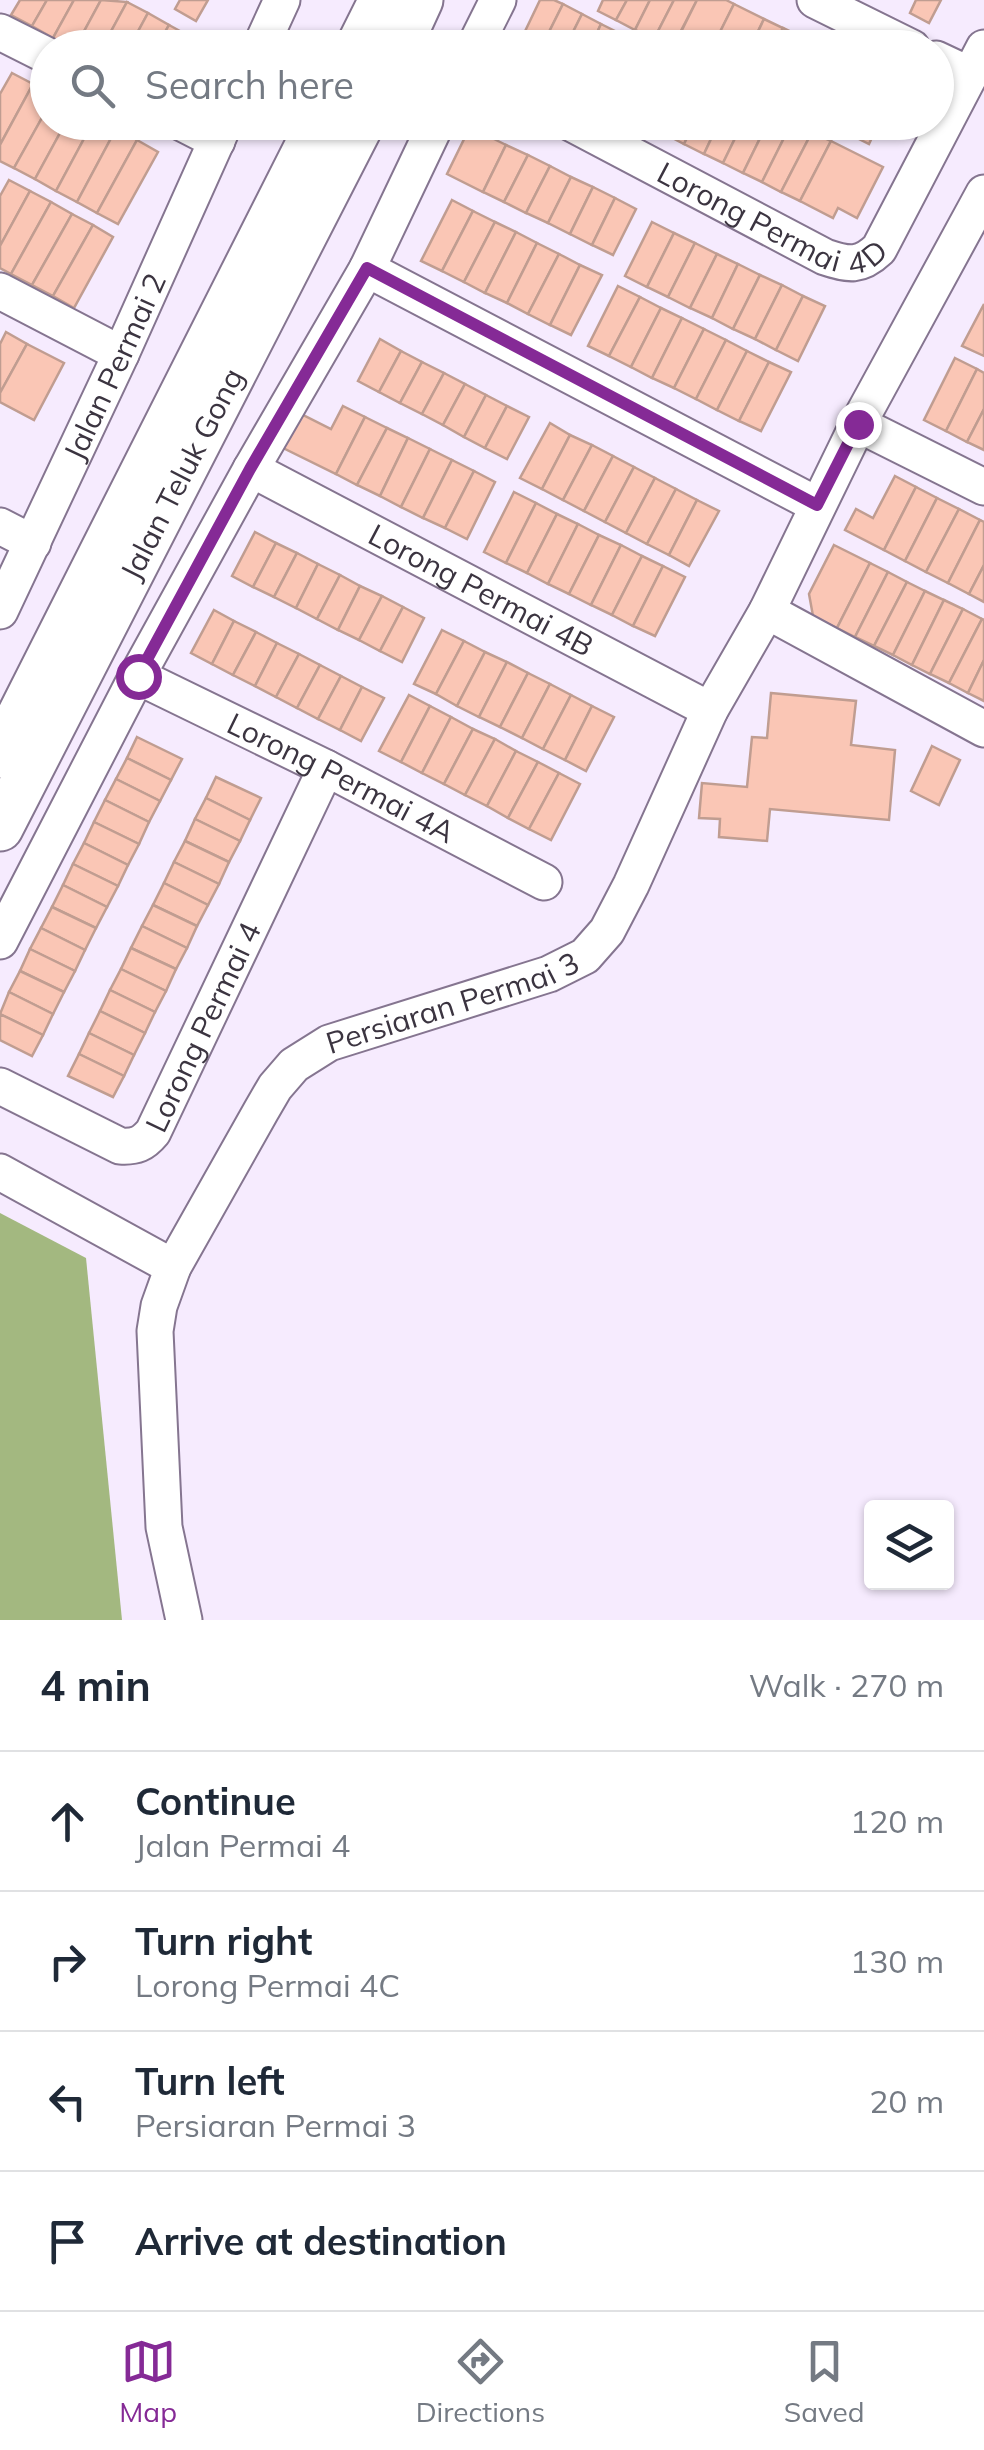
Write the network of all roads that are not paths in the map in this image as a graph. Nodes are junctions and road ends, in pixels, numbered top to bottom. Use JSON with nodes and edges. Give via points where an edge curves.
{"nodes":[{"id":1,"x":282,"y":0,"type":"edge"},
{"id":2,"x":382,"y":0,"type":"edge"},
{"id":3,"x":420,"y":0,"type":"edge"},
{"id":4,"x":498,"y":0,"type":"edge"},
{"id":5,"x":815,"y":0,"type":"edge"},
{"id":6,"x":268,"y":30,"type":"edge"},
{"id":7,"x":367,"y":30,"type":"edge"},
{"id":8,"x":406,"y":30,"type":"edge"},
{"id":9,"x":483,"y":30,"type":"edge"},
{"id":10,"x":876,"y":30,"type":"edge"},
{"id":11,"x":0,"y":32,"type":"edge"},
{"id":12,"x":30,"y":47,"type":"edge"},
{"id":13,"x":977,"y":62,"type":"edge"},
{"id":14,"x":954,"y":106,"type":"edge"},
{"id":15,"x":217,"y":140,"type":"edge"},
{"id":16,"x":311,"y":140,"type":"edge"},
{"id":17,"x":353,"y":140,"type":"edge"},
{"id":18,"x":429,"y":140,"type":"edge"},
{"id":19,"x":604,"y":140,"type":"edge"},
{"id":20,"x":936,"y":140,"type":"edge"},
{"id":21,"x":979,"y":215,"type":"edge"},
{"id":22,"x":367,"y":268,"type":"junction"},
{"id":23,"x":0,"y":291,"type":"edge"},
{"id":24,"x":121,"y":354,"type":"junction"},
{"id":25,"x":858,"y":424,"type":"junction"},
{"id":26,"x":250,"y":469,"type":"junction"},
{"id":27,"x":984,"y":487,"type":"edge"},
{"id":28,"x":817,"y":505,"type":"junction"},
{"id":29,"x":0,"y":526,"type":"edge"},
{"id":30,"x":33,"y":542,"type":"junction"},
{"id":31,"x":0,"y":611,"type":"edge"},
{"id":32,"x":767,"y":612,"type":"junction"},
{"id":33,"x":138,"y":676,"type":"junction"},
{"id":34,"x":710,"y":710,"type":"junction"},
{"id":35,"x":984,"y":729,"type":"edge"},
{"id":36,"x":0,"y":755,"type":"edge"},
{"id":37,"x":326,"y":768,"type":"junction"},
{"id":38,"x":0,"y":828,"type":"edge"},
{"id":39,"x":544,"y":882,"type":"dead end"},
{"id":40,"x":0,"y":941,"type":"edge"},
{"id":41,"x":0,"y":1086,"type":"edge"},
{"id":42,"x":0,"y":1172,"type":"edge"},
{"id":43,"x":173,"y":1267,"type":"junction"},
{"id":44,"x":184,"y":1620,"type":"edge"}],
"edges":[{"from":1,"to":6,"type":"street"},
{"from":2,"to":7,"type":"main road"},
{"from":3,"to":8,"type":"main road"},
{"from":4,"to":9,"type":"street"},
{"from":5,"to":10,"type":"street"},
{"from":11,"to":12,"type":"street"},
{"from":13,"to":14,"type":"street","name":"Lorong Permai 4D"},
{"from":15,"to":24,"type":"street","name":"Jalan Permai 2"},
{"from":16,"to":36,"type":"main road","name":"Jalan Teluk Gong"},
{"from":17,"to":38,"type":"main road","name":"Jalan Teluk Gong"},
{"from":18,"to":22,"type":"street"},
{"from":19,"to":20,"type":"street","name":"Lorong Permai 4D","via":[[825,256],[854,263],[879,249]]},
{"from":21,"to":25,"type":"street","name":"Persiaran Permai 3"},
{"from":22,"to":26,"type":"street"},
{"from":22,"to":28,"type":"street"},
{"from":23,"to":24,"type":"street"},
{"from":24,"to":30,"type":"street","name":"Jalan Permai 2"},
{"from":25,"to":27,"type":"street"},
{"from":25,"to":28,"type":"street","name":"Persiaran Permai 3"},
{"from":26,"to":33,"type":"street"},
{"from":26,"to":34,"type":"street","name":"Lorong Permai 4B"},
{"from":28,"to":32,"type":"street","name":"Persiaran Permai 3"},
{"from":29,"to":30,"type":"street"},
{"from":30,"to":31,"type":"street","name":"Jalan Permai 2"},
{"from":32,"to":34,"type":"street","name":"Persiaran Permai 3"},
{"from":32,"to":35,"type":"street"},
{"from":33,"to":37,"type":"street","name":"Lorong Permai 4A"},
{"from":33,"to":40,"type":"street"},
{"from":34,"to":43,"type":"street","name":"Persiaran Permai 3","via":[[631,885],[607,931],[584,956],[549,974],[329,1043],[294,1065]]},
{"from":37,"to":39,"type":"street","name":"Lorong Permai 4A"},
{"from":37,"to":41,"type":"street","name":"Lorong Permai 4","via":[[144,1143],[120,1146]]},
{"from":42,"to":43,"type":"street"},
{"from":43,"to":44,"type":"street","name":"Persiaran Permai 3","via":[[154,1330],[164,1528]]}]}
